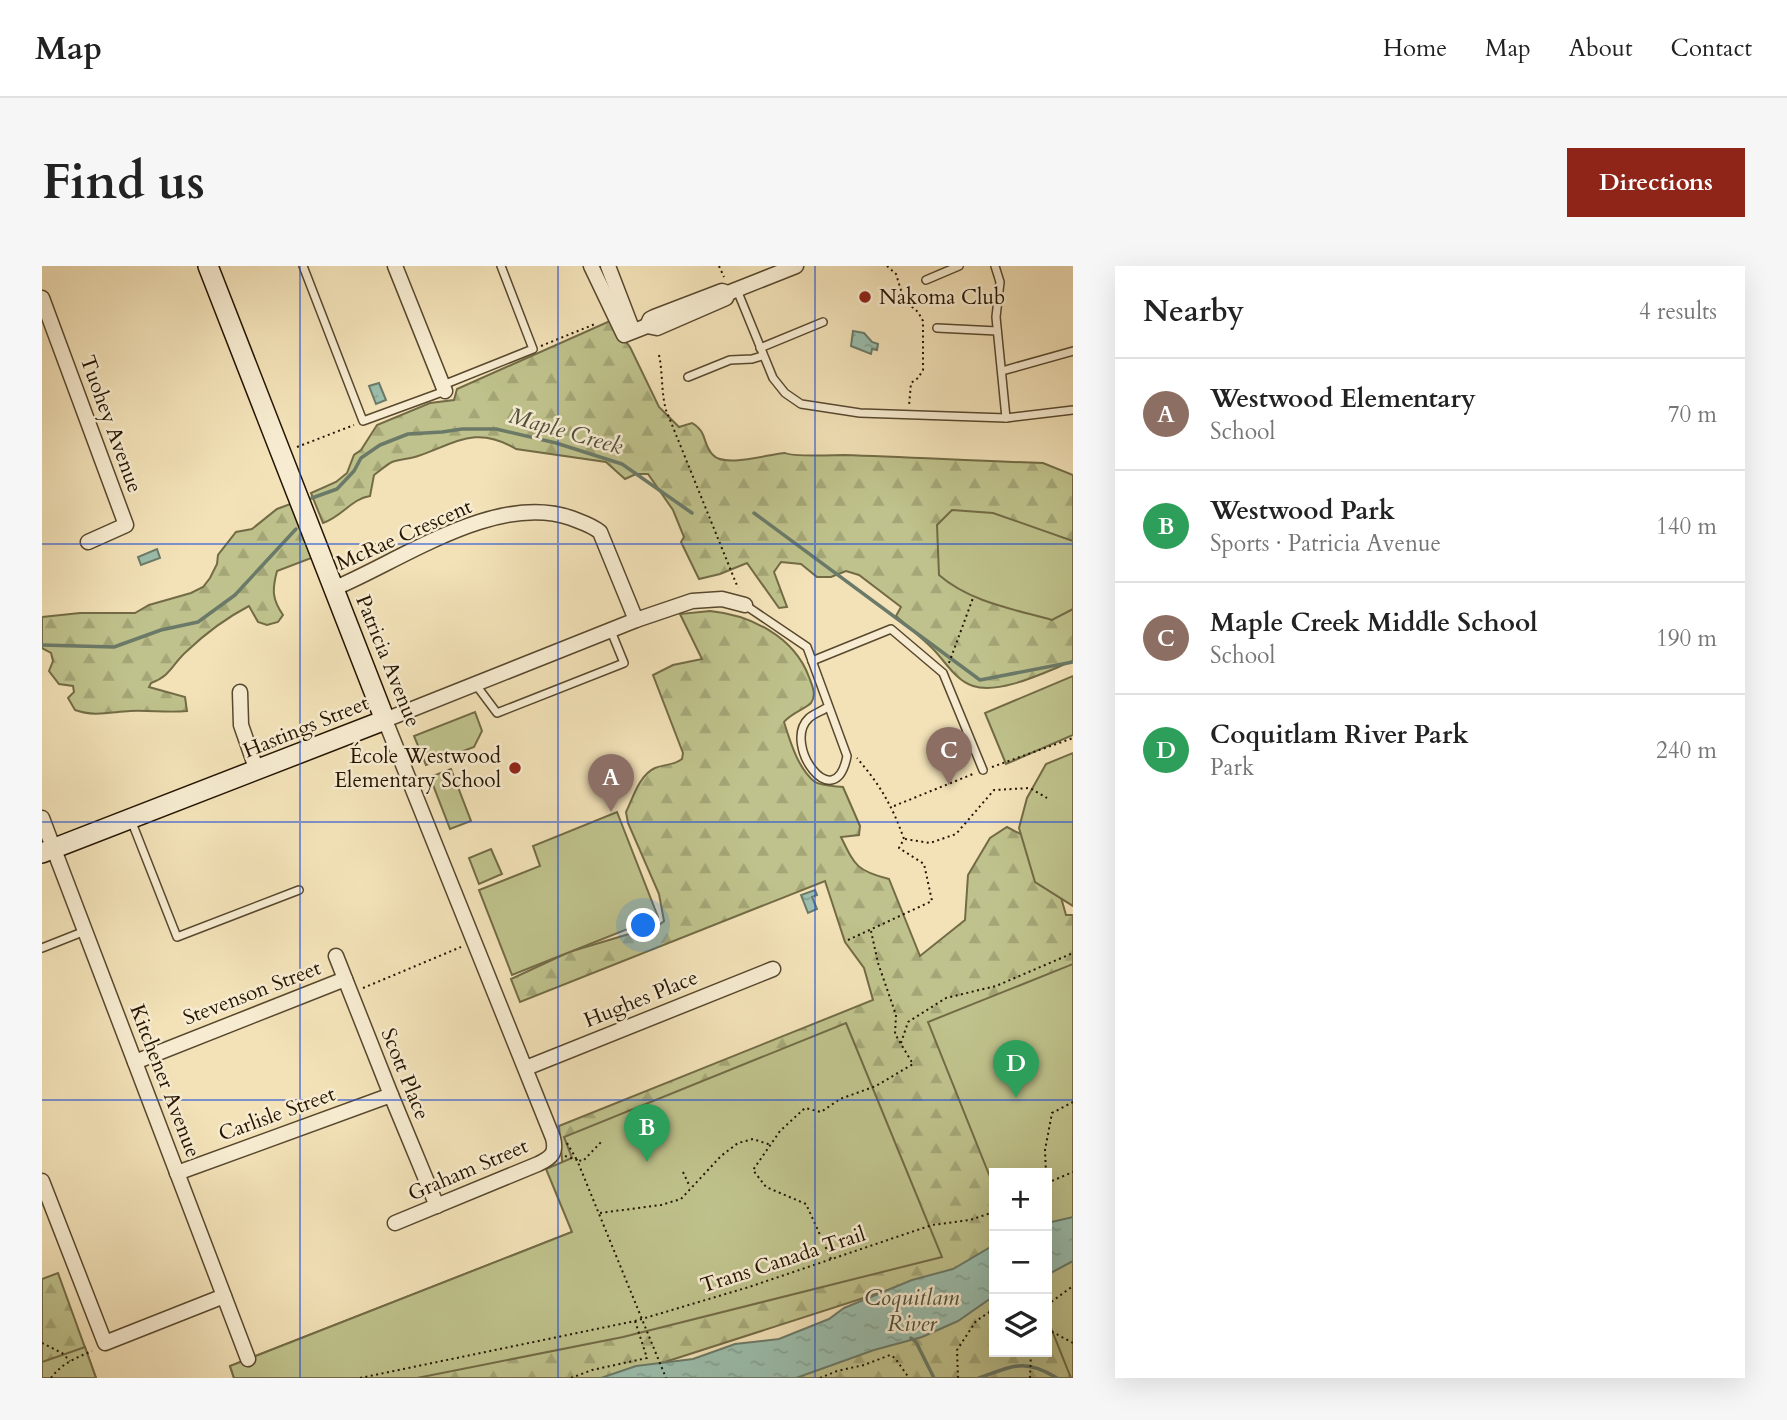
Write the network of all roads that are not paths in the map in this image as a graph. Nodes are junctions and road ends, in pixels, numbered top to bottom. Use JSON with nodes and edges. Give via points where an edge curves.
{"nodes":[{"id":1,"x":208,"y":266,"type":"edge"},
{"id":2,"x":303,"y":266,"type":"edge"},
{"id":3,"x":395,"y":266,"type":"edge"},
{"id":4,"x":500,"y":266,"type":"edge"},
{"id":5,"x":591,"y":266,"type":"edge"},
{"id":6,"x":607,"y":266,"type":"edge"},
{"id":7,"x":796,"y":266,"type":"edge"},
{"id":8,"x":959,"y":266,"type":"edge"},
{"id":9,"x":995,"y":266,"type":"edge"},
{"id":10,"x":926,"y":279,"type":"dead end"},
{"id":11,"x":732,"y":291,"type":"junction"},
{"id":12,"x":42,"y":298,"type":"edge"},
{"id":13,"x":822,"y":323,"type":"dead end"},
{"id":14,"x":937,"y":328,"type":"dead end"},
{"id":15,"x":997,"y":331,"type":"junction"},
{"id":16,"x":628,"y":333,"type":"junction"},
{"id":17,"x":1073,"y":351,"type":"edge"},
{"id":18,"x":761,"y":352,"type":"junction"},
{"id":19,"x":1002,"y":371,"type":"junction"},
{"id":20,"x":688,"y":377,"type":"dead end"},
{"id":21,"x":444,"y":388,"type":"junction"},
{"id":22,"x":1073,"y":410,"type":"edge"},
{"id":23,"x":1006,"y":418,"type":"junction"},
{"id":24,"x":88,"y":542,"type":"dead end"},
{"id":25,"x":335,"y":588,"type":"junction"},
{"id":26,"x":745,"y":605,"type":"joint"},
{"id":27,"x":636,"y":621,"type":"junction"},
{"id":28,"x":611,"y":631,"type":"junction"},
{"id":29,"x":812,"y":661,"type":"junction"},
{"id":30,"x":476,"y":685,"type":"junction"},
{"id":31,"x":240,"y":692,"type":"dead end"},
{"id":32,"x":828,"y":707,"type":"junction"},
{"id":33,"x":385,"y":720,"type":"junction"},
{"id":34,"x":983,"y":770,"type":"dead end"},
{"id":35,"x":257,"y":771,"type":"junction"},
{"id":36,"x":42,"y":818,"type":"edge"},
{"id":37,"x":130,"y":820,"type":"junction"},
{"id":38,"x":48,"y":851,"type":"edge"},
{"id":39,"x":299,"y":890,"type":"dead end"},
{"id":40,"x":85,"y":931,"type":"junction"},
{"id":41,"x":42,"y":948,"type":"edge"},
{"id":42,"x":336,"y":956,"type":"dead end"},
{"id":43,"x":773,"y":970,"type":"dead end"},
{"id":44,"x":348,"y":986,"type":"junction"},
{"id":45,"x":135,"y":1062,"type":"junction"},
{"id":46,"x":526,"y":1068,"type":"junction"},
{"id":47,"x":391,"y":1095,"type":"junction"},
{"id":48,"x":554,"y":1151,"type":"joint"},
{"id":49,"x":177,"y":1173,"type":"junction"},
{"id":50,"x":42,"y":1181,"type":"edge"},
{"id":51,"x":438,"y":1206,"type":"junction"},
{"id":52,"x":395,"y":1223,"type":"dead end"},
{"id":53,"x":224,"y":1296,"type":"junction"},
{"id":54,"x":248,"y":1359,"type":"dead end"}],
"edges":[{"from":1,"to":25,"type":"street","name":"Patricia Avenue"},
{"from":2,"to":21,"type":"lane","via":[[363,421]]},
{"from":3,"to":21,"type":"street"},
{"from":4,"to":21,"type":"lane","via":[[533,349]]},
{"from":5,"to":16,"type":"street"},
{"from":6,"to":16,"type":"street"},
{"from":7,"to":11,"type":"street"},
{"from":8,"to":10,"type":"lane"},
{"from":9,"to":15,"type":"lane","via":[[1000,286]]},
{"from":11,"to":16,"type":"street","via":[[650,319],[647,326]]},
{"from":11,"to":18,"type":"lane"},
{"from":12,"to":24,"type":"street","name":"Tuohey Avenue","via":[[126,525]]},
{"from":13,"to":18,"type":"lane"},
{"from":14,"to":15,"type":"lane"},
{"from":15,"to":19,"type":"lane"},
{"from":17,"to":19,"type":"lane"},
{"from":18,"to":20,"type":"lane","via":[[752,359],[730,360]]},
{"from":18,"to":23,"type":"lane","via":[[781,389],[804,405]]},
{"from":19,"to":23,"type":"lane"},
{"from":22,"to":23,"type":"lane"},
{"from":25,"to":27,"type":"street","name":"McRae Crescent","via":[[444,536],[497,517],[538,511],[586,523],[600,532]]},
{"from":25,"to":33,"type":"street","name":"Patricia Avenue"},
{"from":26,"to":27,"type":"street","name":"Hastings Street","via":[[706,598]]},
{"from":26,"to":29,"type":"lane","via":[[807,647]]},
{"from":27,"to":28,"type":"street","name":"Hastings Street"},
{"from":28,"to":30,"type":"street","name":"Hastings Street"},
{"from":28,"to":30,"type":"lane","via":[[624,663],[497,713]]},
{"from":29,"to":32,"type":"lane"},
{"from":29,"to":34,"type":"lane","via":[[891,629],[943,673]]},
{"from":30,"to":33,"type":"street","name":"Hastings Street"},
{"from":31,"to":35,"type":"street","via":[[241,725]]},
{"from":32,"to":32,"type":"lane","via":[[808,719],[800,734],[811,768],[820,779],[830,781],[839,777],[847,756]]},
{"from":33,"to":35,"type":"street","name":"Hastings Street"},
{"from":33,"to":46,"type":"street","name":"Patricia Avenue"},
{"from":35,"to":37,"type":"street","name":"Hastings Street"},
{"from":36,"to":38,"type":"street","name":"Kitchener Avenue"},
{"from":37,"to":38,"type":"street","name":"Hastings Street"},
{"from":37,"to":39,"type":"lane","via":[[177,937]]},
{"from":38,"to":40,"type":"street","name":"Kitchener Avenue"},
{"from":40,"to":41,"type":"lane"},
{"from":40,"to":45,"type":"street","name":"Kitchener Avenue"},
{"from":42,"to":44,"type":"street","name":"Scott Place"},
{"from":43,"to":46,"type":"street","name":"Hughes Place"},
{"from":44,"to":45,"type":"street","name":"Stevenson Street"},
{"from":44,"to":47,"type":"street","name":"Scott Place"},
{"from":45,"to":49,"type":"street","name":"Kitchener Avenue"},
{"from":46,"to":48,"type":"street","name":"Patricia Avenue"},
{"from":47,"to":49,"type":"street","name":"Carlisle Street"},
{"from":47,"to":51,"type":"street","name":"Scott Place"},
{"from":48,"to":51,"type":"street","name":"Graham Street","via":[[538,1164]]},
{"from":49,"to":53,"type":"street","name":"Kitchener Avenue"},
{"from":50,"to":53,"type":"street","via":[[106,1343]]},
{"from":51,"to":52,"type":"street","name":"Graham Street"},
{"from":53,"to":54,"type":"street","name":"Kitchener Avenue"}]}
